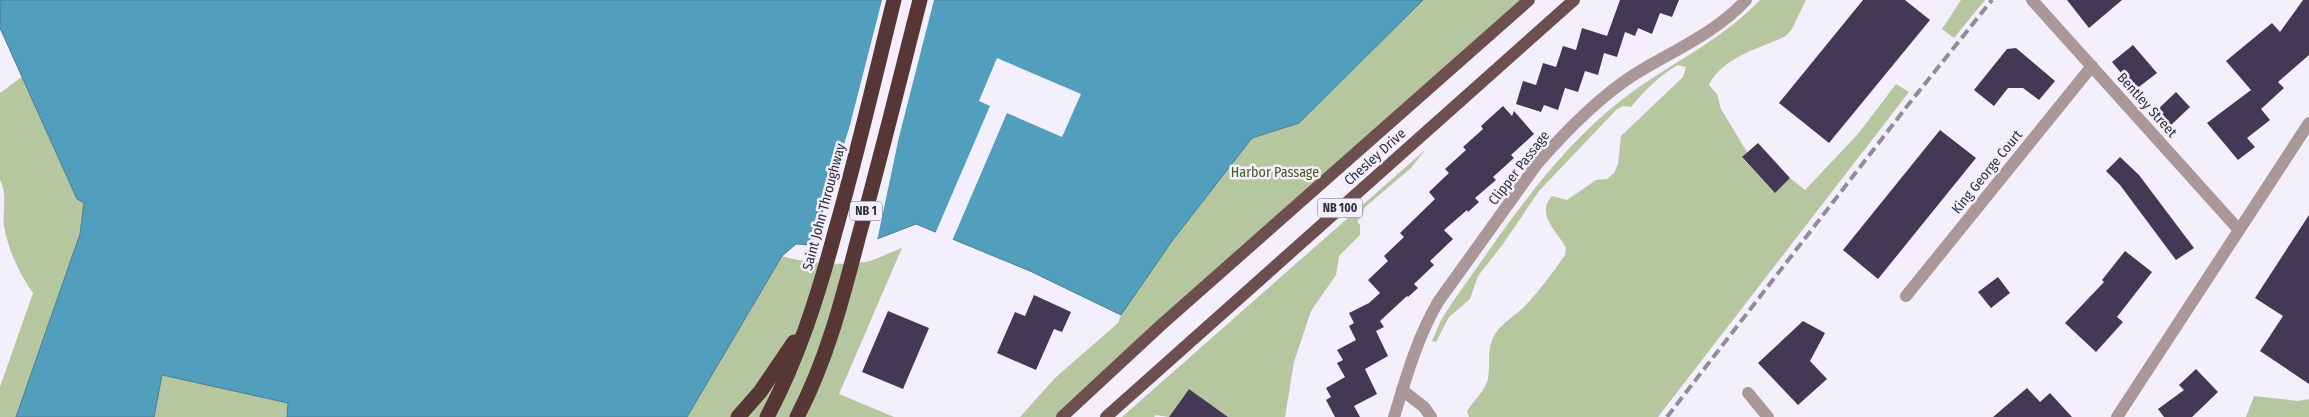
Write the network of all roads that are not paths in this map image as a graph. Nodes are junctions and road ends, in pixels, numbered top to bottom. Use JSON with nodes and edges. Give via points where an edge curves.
{"nodes":[{"id":1,"x":894,"y":0,"type":"edge"},
{"id":2,"x":920,"y":0,"type":"edge"},
{"id":3,"x":1529,"y":0,"type":"edge"},
{"id":4,"x":1574,"y":0,"type":"edge"},
{"id":5,"x":1746,"y":0,"type":"edge"},
{"id":6,"x":2032,"y":0,"type":"edge"},
{"id":7,"x":2092,"y":66,"type":"junction"},
{"id":8,"x":2309,"y":123,"type":"edge"},
{"id":9,"x":2239,"y":230,"type":"junction"},
{"id":10,"x":1906,"y":296,"type":"dead end"},
{"id":11,"x":809,"y":318,"type":"junction"},
{"id":12,"x":1402,"y":390,"type":"junction"},
{"id":13,"x":1748,"y":393,"type":"dead end"},
{"id":14,"x":738,"y":417,"type":"edge"},
{"id":15,"x":767,"y":417,"type":"edge"},
{"id":16,"x":797,"y":417,"type":"edge"},
{"id":17,"x":1062,"y":417,"type":"edge"},
{"id":18,"x":1106,"y":417,"type":"edge"},
{"id":19,"x":1394,"y":417,"type":"edge"},
{"id":20,"x":1432,"y":417,"type":"edge"},
{"id":21,"x":1768,"y":417,"type":"edge"},
{"id":22,"x":2118,"y":417,"type":"edge"}],
"edges":[{"from":1,"to":11,"type":"highway","name":"Saint John Throughway","number":"NB 1","via":[[843,204]]},
{"from":2,"to":16,"type":"highway","number":"NB 1","via":[[836,321]]},
{"from":3,"to":17,"type":"main road","name":"Chesley Drive","number":"NB 100","via":[[1160,326]]},
{"from":4,"to":18,"type":"main road","name":"Chesley Drive","number":"NB 100"},
{"from":5,"to":12,"type":"street","name":"Clipper Passage","via":[[1716,26],[1611,92],[1549,150],[1438,302],[1420,336]]},
{"from":6,"to":7,"type":"street","name":"Bentley Street"},
{"from":7,"to":9,"type":"street","name":"Bentley Street"},
{"from":7,"to":10,"type":"street","name":"King George Court"},
{"from":8,"to":9,"type":"street"},
{"from":9,"to":22,"type":"street"},
{"from":11,"to":14,"type":"highway","via":[[760,392]]},
{"from":11,"to":15,"type":"highway","name":"Saint John Throughway","number":"NB 1","via":[[787,378]]},
{"from":12,"to":19,"type":"street","name":"Clipper Passage"},
{"from":12,"to":20,"type":"street"},
{"from":13,"to":21,"type":"street"}]}
